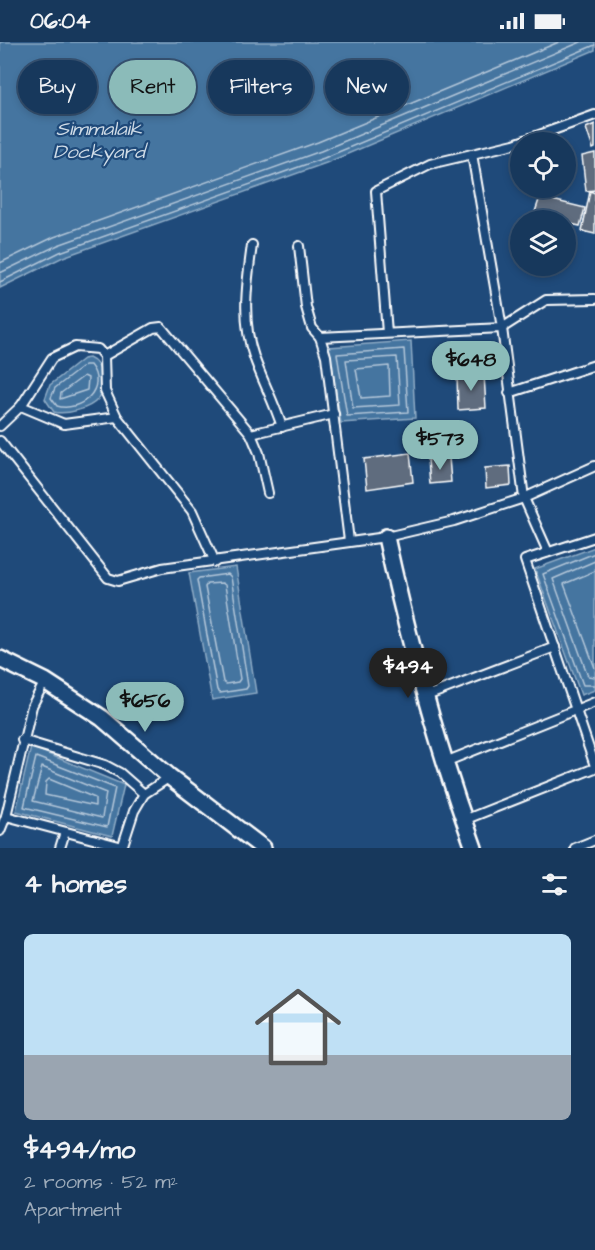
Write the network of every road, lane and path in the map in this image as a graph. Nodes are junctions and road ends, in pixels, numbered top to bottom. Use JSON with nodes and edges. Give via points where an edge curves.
{"nodes":[{"id":1,"x":595,"y":115,"type":"edge"},
{"id":2,"x":472,"y":154,"type":"junction"},
{"id":3,"x":252,"y":245,"type":"dead end"},
{"id":4,"x":299,"y":246,"type":"dead end"},
{"id":5,"x":595,"y":298,"type":"edge"},
{"id":6,"x":502,"y":328,"type":"junction"},
{"id":7,"x":387,"y":333,"type":"junction"},
{"id":8,"x":320,"y":338,"type":"junction"},
{"id":9,"x":104,"y":356,"type":"junction"},
{"id":10,"x":595,"y":365,"type":"edge"},
{"id":11,"x":509,"y":393,"type":"junction"},
{"id":12,"x":21,"y":406,"type":"junction"},
{"id":13,"x":334,"y":414,"type":"junction"},
{"id":14,"x":117,"y":417,"type":"junction"},
{"id":15,"x":0,"y":426,"type":"edge"},
{"id":16,"x":282,"y":427,"type":"junction"},
{"id":17,"x":251,"y":435,"type":"junction"},
{"id":18,"x":0,"y":441,"type":"edge"},
{"id":19,"x":595,"y":466,"type":"edge"},
{"id":20,"x":268,"y":493,"type":"dead end"},
{"id":21,"x":524,"y":498,"type":"junction"},
{"id":22,"x":386,"y":537,"type":"junction"},
{"id":23,"x":595,"y":537,"type":"edge"},
{"id":24,"x":349,"y":542,"type":"junction"},
{"id":25,"x":548,"y":552,"type":"junction"},
{"id":26,"x":215,"y":562,"type":"junction"},
{"id":27,"x":555,"y":647,"type":"junction"},
{"id":28,"x":0,"y":659,"type":"edge"},
{"id":29,"x":45,"y":681,"type":"junction"},
{"id":30,"x":424,"y":697,"type":"junction"},
{"id":31,"x":595,"y":702,"type":"edge"},
{"id":32,"x":576,"y":709,"type":"junction"},
{"id":33,"x":22,"y":740,"type":"junction"},
{"id":34,"x":444,"y":763,"type":"junction"},
{"id":35,"x":595,"y":767,"type":"edge"},
{"id":36,"x":170,"y":777,"type":"junction"},
{"id":37,"x":144,"y":794,"type":"junction"},
{"id":38,"x":6,"y":816,"type":"junction"},
{"id":39,"x":464,"y":820,"type":"junction"},
{"id":40,"x":0,"y":831,"type":"edge"},
{"id":41,"x":65,"y":832,"type":"junction"},
{"id":42,"x":595,"y":840,"type":"edge"},
{"id":43,"x":122,"y":847,"type":"edge"},
{"id":44,"x":60,"y":848,"type":"edge"},
{"id":45,"x":263,"y":848,"type":"edge"},
{"id":46,"x":474,"y":848,"type":"edge"},
{"id":47,"x":575,"y":848,"type":"edge"}],
"edges":[{"from":1,"to":2,"type":"lane","via":[[514,144]]},
{"from":2,"to":6,"type":"lane"},
{"from":2,"to":7,"type":"lane","via":[[430,164],[376,191]]},
{"from":3,"to":16,"type":"lane","via":[[245,291],[247,326],[254,356]]},
{"from":4,"to":8,"type":"lane","via":[[306,308],[312,328]]},
{"from":5,"to":6,"type":"lane","via":[[546,300]]},
{"from":6,"to":7,"type":"lane"},
{"from":6,"to":11,"type":"lane"},
{"from":7,"to":8,"type":"lane"},
{"from":8,"to":13,"type":"lane"},
{"from":9,"to":12,"type":"lane","via":[[98,349],[65,349],[52,358]]},
{"from":9,"to":14,"type":"lane","via":[[105,391]]},
{"from":9,"to":17,"type":"lane","via":[[161,327]]},
{"from":10,"to":11,"type":"lane"},
{"from":11,"to":21,"type":"lane"},
{"from":12,"to":14,"type":"lane","via":[[64,424]]},
{"from":12,"to":15,"type":"lane"},
{"from":13,"to":16,"type":"lane"},
{"from":13,"to":24,"type":"lane"},
{"from":14,"to":26,"type":"lane","via":[[192,511]]},
{"from":16,"to":17,"type":"lane"},
{"from":17,"to":20,"type":"lane"},
{"from":18,"to":26,"type":"lane","via":[[108,578],[118,581],[162,568]]},
{"from":19,"to":21,"type":"lane"},
{"from":21,"to":22,"type":"lane","via":[[454,521]]},
{"from":21,"to":25,"type":"lane"},
{"from":22,"to":24,"type":"lane"},
{"from":22,"to":30,"type":"street"},
{"from":23,"to":25,"type":"lane"},
{"from":24,"to":26,"type":"lane"},
{"from":25,"to":27,"type":"lane","via":[[525,560]]},
{"from":27,"to":30,"type":"lane"},
{"from":27,"to":32,"type":"lane"},
{"from":28,"to":29,"type":"street"},
{"from":29,"to":33,"type":"lane","via":[[32,706]]},
{"from":29,"to":36,"type":"street","via":[[102,718]]},
{"from":30,"to":34,"type":"street"},
{"from":31,"to":32,"type":"lane"},
{"from":32,"to":34,"type":"lane"},
{"from":32,"to":35,"type":"lane"},
{"from":33,"to":37,"type":"lane","via":[[105,765]]},
{"from":33,"to":38,"type":"lane"},
{"from":34,"to":39,"type":"street"},
{"from":35,"to":39,"type":"lane"},
{"from":36,"to":37,"type":"lane"},
{"from":36,"to":45,"type":"street"},
{"from":37,"to":43,"type":"lane"},
{"from":38,"to":40,"type":"lane"},
{"from":38,"to":41,"type":"lane"},
{"from":39,"to":46,"type":"street"},
{"from":41,"to":43,"type":"lane"},
{"from":41,"to":44,"type":"lane"},
{"from":42,"to":47,"type":"lane"}]}
